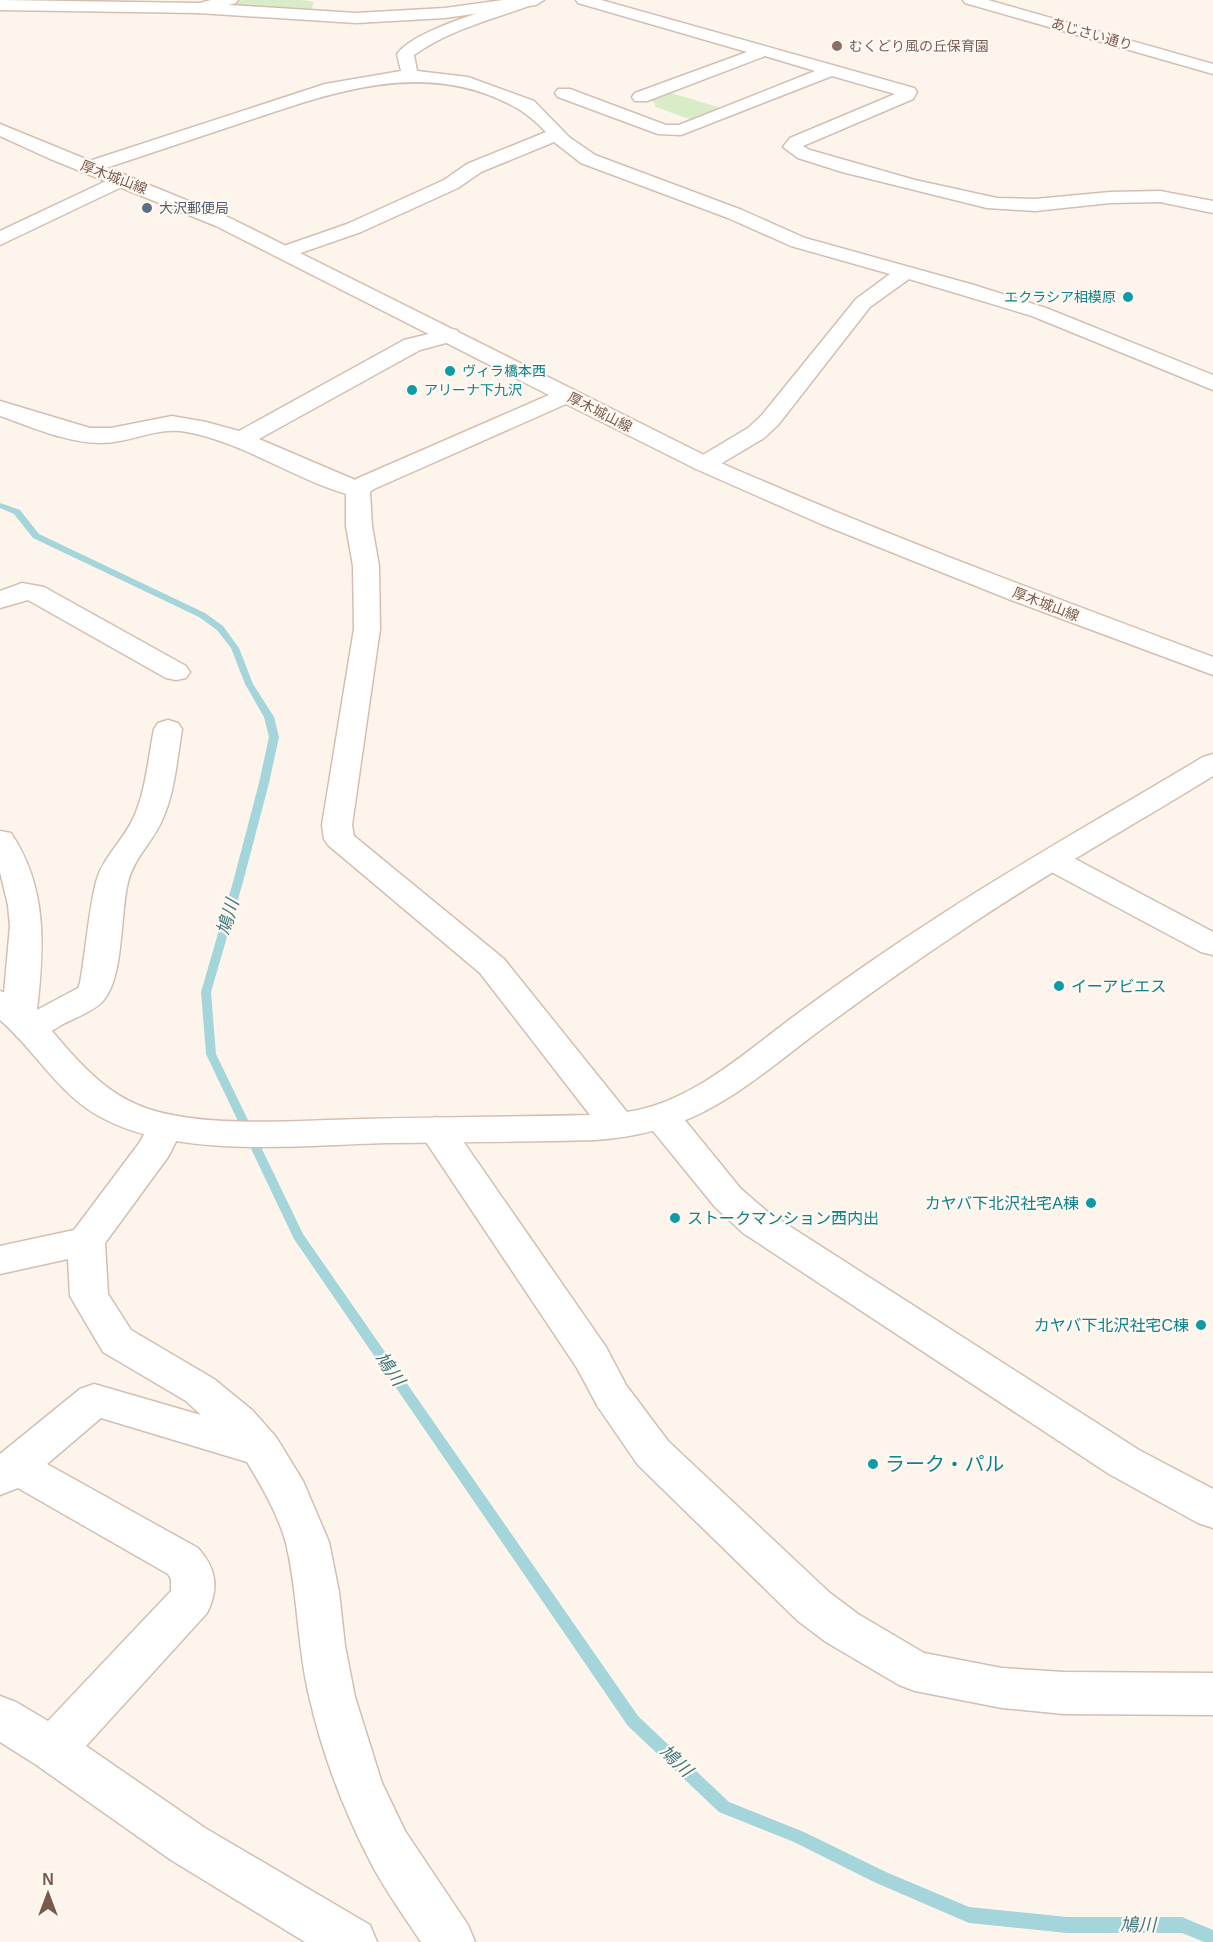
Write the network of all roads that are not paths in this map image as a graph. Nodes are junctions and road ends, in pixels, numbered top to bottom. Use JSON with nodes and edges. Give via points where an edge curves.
{"nodes":[{"id":1,"x":230,"y":0,"type":"edge"},
{"id":2,"x":584,"y":0,"type":"edge"},
{"id":3,"x":971,"y":0,"type":"edge"},
{"id":4,"x":532,"y":1,"type":"edge"},
{"id":5,"x":28,"y":2,"type":"edge"},
{"id":6,"x":107,"y":3,"type":"edge"},
{"id":7,"x":0,"y":4,"type":"edge"},
{"id":8,"x":198,"y":8,"type":"junction"},
{"id":9,"x":764,"y":51,"type":"junction"},
{"id":10,"x":1213,"y":69,"type":"edge"},
{"id":11,"x":832,"y":70,"type":"junction"},
{"id":12,"x":410,"y":75,"type":"junction"},
{"id":13,"x":564,"y":93,"type":"dead end"},
{"id":14,"x":641,"y":98,"type":"dead end"},
{"id":15,"x":0,"y":129,"type":"edge"},
{"id":16,"x":557,"y":134,"type":"junction"},
{"id":17,"x":87,"y":168,"type":"junction"},
{"id":18,"x":121,"y":180,"type":"junction"},
{"id":19,"x":1213,"y":207,"type":"edge"},
{"id":20,"x":0,"y":239,"type":"edge"},
{"id":21,"x":285,"y":252,"type":"junction"},
{"id":22,"x":906,"y":272,"type":"junction"},
{"id":23,"x":449,"y":335,"type":"junction"},
{"id":24,"x":1213,"y":383,"type":"edge"},
{"id":25,"x":567,"y":395,"type":"junction"},
{"id":26,"x":0,"y":408,"type":"edge"},
{"id":27,"x":242,"y":439,"type":"junction"},
{"id":28,"x":704,"y":464,"type":"junction"},
{"id":29,"x":358,"y":490,"type":"junction"},
{"id":30,"x":0,"y":600,"type":"edge"},
{"id":31,"x":1211,"y":663,"type":"edge"},
{"id":32,"x":176,"y":672,"type":"dead end"},
{"id":33,"x":168,"y":729,"type":"dead end"},
{"id":34,"x":1213,"y":764,"type":"edge"},
{"id":35,"x":0,"y":840,"type":"edge"},
{"id":36,"x":1053,"y":860,"type":"junction"},
{"id":37,"x":1213,"y":945,"type":"edge"},
{"id":38,"x":16,"y":1016,"type":"edge"},
{"id":39,"x":662,"y":1117,"type":"junction"},
{"id":40,"x":617,"y":1125,"type":"junction"},
{"id":41,"x":166,"y":1126,"type":"junction"},
{"id":42,"x":436,"y":1130,"type":"junction"},
{"id":43,"x":86,"y":1241,"type":"junction"},
{"id":44,"x":0,"y":1260,"type":"edge"},
{"id":45,"x":261,"y":1449,"type":"junction"},
{"id":46,"x":7,"y":1472,"type":"edge"},
{"id":47,"x":1213,"y":1510,"type":"edge"},
{"id":48,"x":1213,"y":1694,"type":"edge"},
{"id":49,"x":0,"y":1717,"type":"edge"},
{"id":50,"x":52,"y":1749,"type":"junction"},
{"id":51,"x":438,"y":1939,"type":"edge"},
{"id":52,"x":352,"y":1942,"type":"edge"}],
"edges":[{"from":1,"to":8,"type":"street"},
{"from":2,"to":9,"type":"street"},
{"from":3,"to":10,"type":"street","name":"あじさい通り"},
{"from":4,"to":8,"type":"street","via":[[384,18]]},
{"from":4,"to":12,"type":"street","via":[[440,36],[405,54]]},
{"from":5,"to":6,"type":"street"},
{"from":5,"to":7,"type":"street"},
{"from":6,"to":8,"type":"street"},
{"from":9,"to":11,"type":"street"},
{"from":9,"to":14,"type":"street"},
{"from":11,"to":13,"type":"street","via":[[673,131]]},
{"from":11,"to":19,"type":"street","via":[[908,92],[796,142],[792,147],[797,152],[984,203],[1024,206],[1150,195]]},
{"from":12,"to":16,"type":"street","via":[[462,81],[515,99],[539,114]]},
{"from":12,"to":17,"type":"street","via":[[330,88]]},
{"from":15,"to":17,"type":"street","name":"厚木城山線"},
{"from":16,"to":21,"type":"street","via":[[474,168],[450,184],[354,228]]},
{"from":16,"to":22,"type":"street","via":[[588,159],[735,214],[782,236]]},
{"from":17,"to":18,"type":"street","name":"厚木城山線"},
{"from":18,"to":20,"type":"street"},
{"from":18,"to":21,"type":"street","name":"厚木城山線","via":[[200,211]]},
{"from":21,"to":23,"type":"street","name":"厚木城山線"},
{"from":22,"to":24,"type":"street","via":[[1039,312]]},
{"from":22,"to":28,"type":"street","via":[[863,303],[770,420],[756,433]]},
{"from":23,"to":25,"type":"street","name":"厚木城山線"},
{"from":23,"to":27,"type":"street","via":[[412,345]]},
{"from":25,"to":28,"type":"street","name":"厚木城山線"},
{"from":25,"to":29,"type":"street"},
{"from":26,"to":27,"type":"street","via":[[92,435],[168,423]]},
{"from":27,"to":29,"type":"street"},
{"from":28,"to":31,"type":"street","name":"厚木城山線","via":[[869,536]]},
{"from":29,"to":40,"type":"street","via":[[366,566],[367,629],[337,825],[339,839],[492,966]]},
{"from":30,"to":32,"type":"street","via":[[22,591],[35,593]]},
{"from":33,"to":38,"type":"street","via":[[149,817],[120,860],[112,882],[97,983],[90,995]]},
{"from":34,"to":36,"type":"street"},
{"from":35,"to":38,"type":"street","via":[[22,890],[28,922]]},
{"from":36,"to":37,"type":"street"},
{"from":36,"to":39,"type":"street","via":[[920,944],[723,1086]]},
{"from":38,"to":41,"type":"street","via":[[96,1097],[125,1114]]},
{"from":39,"to":40,"type":"street"},
{"from":39,"to":47,"type":"street","via":[[728,1198],[756,1223],[1124,1462]]},
{"from":40,"to":42,"type":"street"},
{"from":41,"to":42,"type":"street","via":[[271,1132]]},
{"from":41,"to":43,"type":"street","via":[[155,1148]]},
{"from":42,"to":48,"type":"street","via":[[653,1453],[814,1607],[842,1628],[915,1671],[1002,1688],[1064,1693]]},
{"from":43,"to":44,"type":"street"},
{"from":43,"to":45,"type":"street","via":[[89,1296],[117,1341],[200,1390]]},
{"from":45,"to":46,"type":"street","via":[[94,1400]]},
{"from":45,"to":51,"type":"street","via":[[288,1492],[307,1542],[332,1697],[359,1787]]},
{"from":46,"to":50,"type":"street","via":[[183,1561],[193,1572],[195,1584],[191,1600]]},
{"from":49,"to":50,"type":"street"},
{"from":50,"to":52,"type":"street","via":[[188,1844]]}]}
